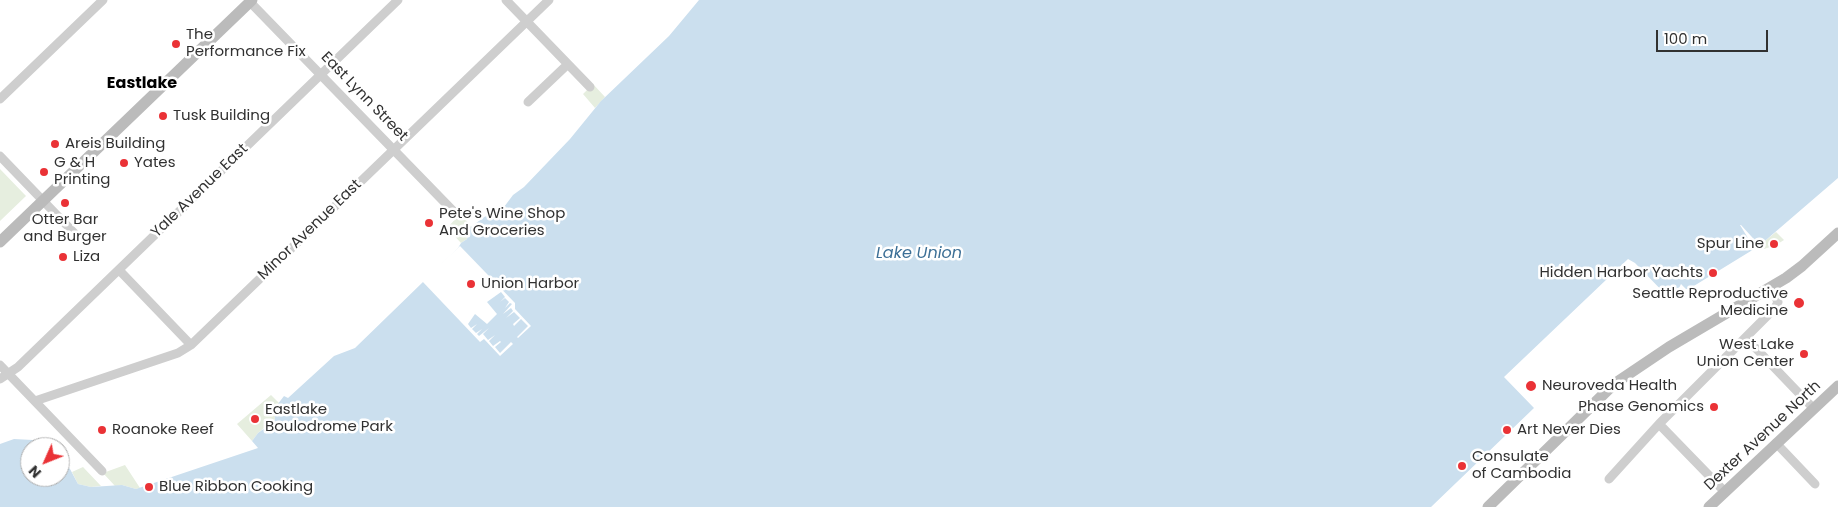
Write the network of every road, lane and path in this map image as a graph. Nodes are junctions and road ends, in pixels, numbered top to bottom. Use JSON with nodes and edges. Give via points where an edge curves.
{"nodes":[{"id":1,"x":103,"y":0,"type":"edge"},
{"id":2,"x":398,"y":0,"type":"edge"},
{"id":3,"x":506,"y":0,"type":"edge"},
{"id":4,"x":549,"y":0,"type":"edge"},
{"id":5,"x":250,"y":1,"type":"edge"},
{"id":6,"x":527,"y":22,"type":"junction"},
{"id":7,"x":568,"y":64,"type":"junction"},
{"id":8,"x":321,"y":75,"type":"junction"},
{"id":9,"x":590,"y":87,"type":"dead end"},
{"id":10,"x":0,"y":99,"type":"edge"},
{"id":11,"x":528,"y":102,"type":"dead end"},
{"id":12,"x":394,"y":150,"type":"junction"},
{"id":13,"x":0,"y":156,"type":"edge"},
{"id":14,"x":43,"y":201,"type":"junction"},
{"id":15,"x":457,"y":215,"type":"dead end"},
{"id":16,"x":1838,"y":233,"type":"edge"},
{"id":17,"x":79,"y":238,"type":"dead end"},
{"id":18,"x":0,"y":242,"type":"edge"},
{"id":19,"x":119,"y":270,"type":"junction"},
{"id":20,"x":1771,"y":286,"type":"junction"},
{"id":21,"x":1746,"y":338,"type":"junction"},
{"id":22,"x":191,"y":345,"type":"junction"},
{"id":23,"x":0,"y":365,"type":"edge"},
{"id":24,"x":8,"y":374,"type":"junction"},
{"id":25,"x":0,"y":379,"type":"edge"},
{"id":26,"x":1838,"y":386,"type":"edge"},
{"id":27,"x":35,"y":401,"type":"junction"},
{"id":28,"x":1814,"y":409,"type":"junction"},
{"id":29,"x":1659,"y":424,"type":"junction"},
{"id":30,"x":1776,"y":443,"type":"junction"},
{"id":31,"x":102,"y":471,"type":"dead end"},
{"id":32,"x":1609,"y":479,"type":"dead end"},
{"id":33,"x":1815,"y":484,"type":"dead end"},
{"id":34,"x":1725,"y":492,"type":"junction"},
{"id":35,"x":1488,"y":507,"type":"edge"},
{"id":36,"x":1710,"y":507,"type":"edge"}],
"edges":[{"from":1,"to":10,"type":"street"},
{"from":2,"to":8,"type":"street","name":"Yale Avenue East"},
{"from":3,"to":6,"type":"street"},
{"from":4,"to":6,"type":"street","name":"Minor Avenue East"},
{"from":5,"to":8,"type":"street","name":"East Lynn Street"},
{"from":5,"to":14,"type":"main road"},
{"from":6,"to":7,"type":"street"},
{"from":6,"to":12,"type":"street","name":"Minor Avenue East"},
{"from":7,"to":9,"type":"street"},
{"from":7,"to":11,"type":"street"},
{"from":8,"to":12,"type":"street","name":"East Lynn Street"},
{"from":8,"to":19,"type":"street","name":"Yale Avenue East"},
{"from":12,"to":15,"type":"street","name":"East Lynn Street"},
{"from":12,"to":22,"type":"street","name":"Minor Avenue East"},
{"from":13,"to":14,"type":"street"},
{"from":14,"to":17,"type":"street"},
{"from":14,"to":18,"type":"main road"},
{"from":16,"to":20,"type":"main road","via":[[1802,266]]},
{"from":19,"to":22,"type":"street"},
{"from":19,"to":24,"type":"street","name":"Yale Avenue East"},
{"from":20,"to":21,"type":"street","via":[[1778,302]]},
{"from":20,"to":35,"type":"main road","via":[[1614,384]]},
{"from":21,"to":28,"type":"street"},
{"from":21,"to":29,"type":"street"},
{"from":22,"to":27,"type":"street","name":"Minor Avenue East","via":[[178,353]]},
{"from":23,"to":24,"type":"street"},
{"from":24,"to":25,"type":"street","name":"Yale Avenue East"},
{"from":24,"to":27,"type":"street"},
{"from":26,"to":28,"type":"main road","name":"Dexter Avenue North"},
{"from":27,"to":31,"type":"street"},
{"from":28,"to":30,"type":"main road","name":"Dexter Avenue North"},
{"from":29,"to":32,"type":"street"},
{"from":29,"to":34,"type":"street"},
{"from":30,"to":33,"type":"street"},
{"from":30,"to":34,"type":"main road","name":"Dexter Avenue North"},
{"from":34,"to":36,"type":"main road","name":"Dexter Avenue North"}]}
